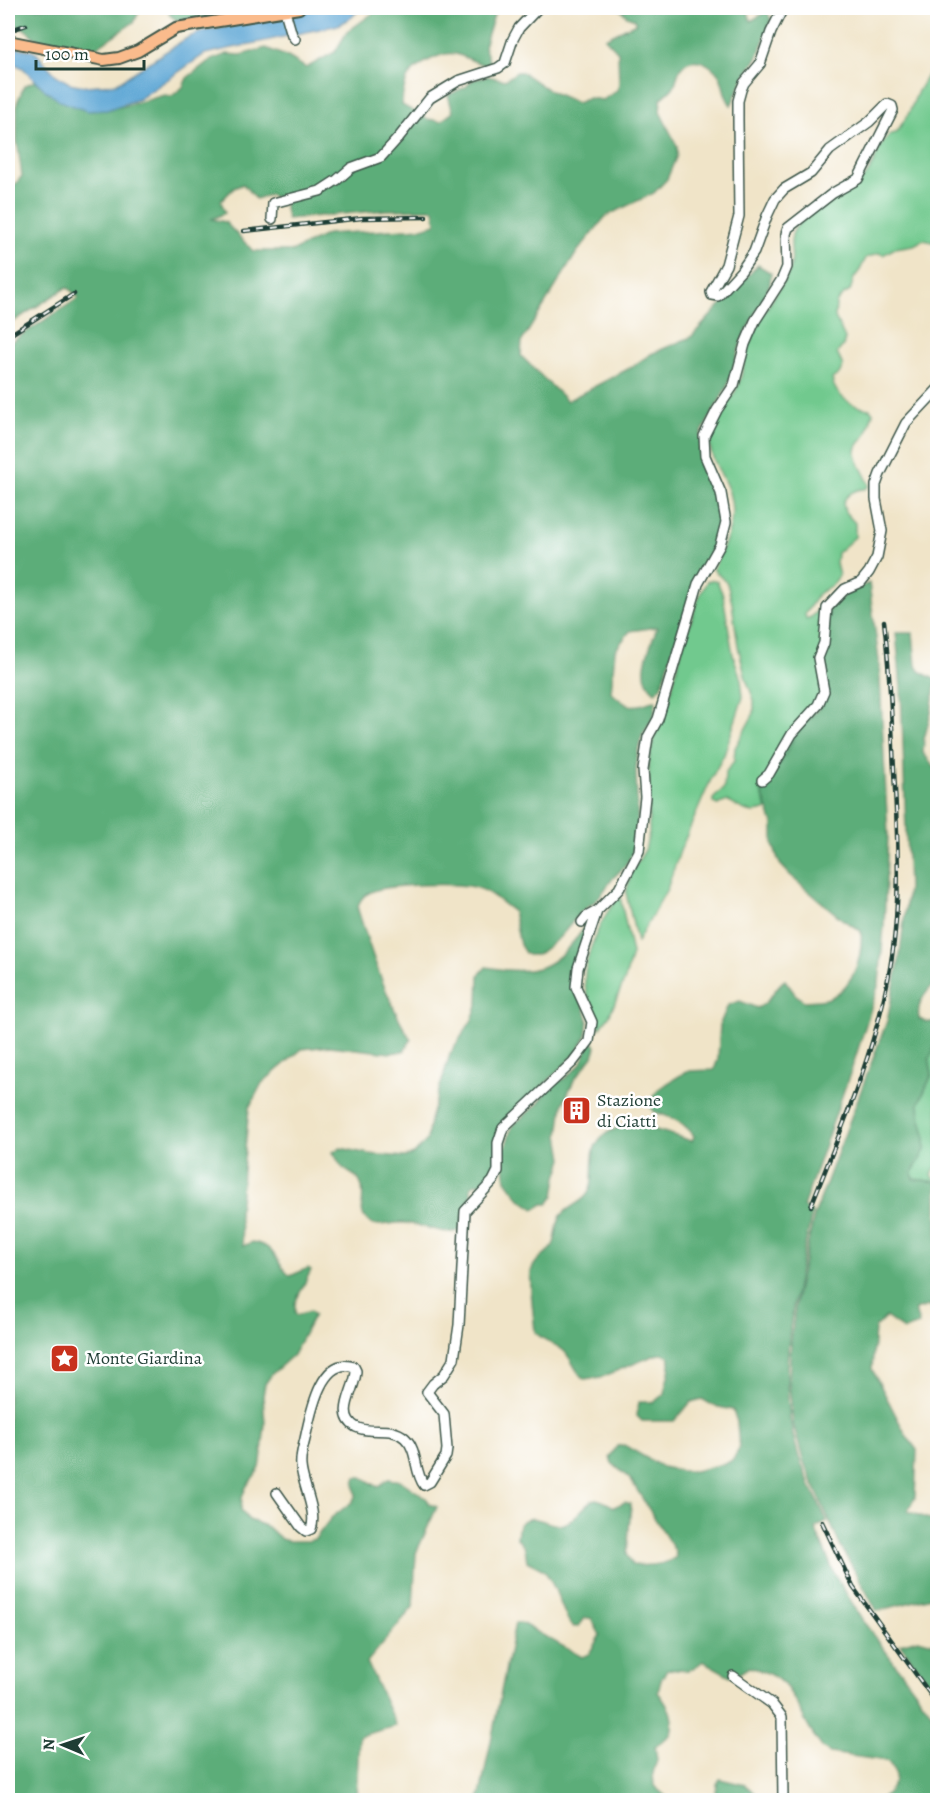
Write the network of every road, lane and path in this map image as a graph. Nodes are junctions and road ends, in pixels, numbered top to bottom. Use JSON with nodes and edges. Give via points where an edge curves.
{"nodes":[{"id":1,"x":299,"y":8,"type":"edge"},
{"id":2,"x":538,"y":8,"type":"edge"},
{"id":3,"x":783,"y":8,"type":"edge"},
{"id":4,"x":286,"y":13,"type":"junction"},
{"id":5,"x":294,"y":37,"type":"dead end"},
{"id":6,"x":8,"y":41,"type":"edge"},
{"id":7,"x":272,"y":219,"type":"dead end"},
{"id":8,"x":938,"y":389,"type":"edge"},
{"id":9,"x":762,"y":780,"type":"dead end"},
{"id":10,"x":597,"y":911,"type":"junction"},
{"id":11,"x":582,"y":922,"type":"dead end"},
{"id":12,"x":277,"y":1493,"type":"dead end"},
{"id":13,"x":733,"y":1676,"type":"dead end"},
{"id":14,"x":783,"y":1800,"type":"edge"}],
"edges":[{"from":1,"to":4,"type":"main road"},
{"from":2,"to":7,"type":"street","via":[[519,28],[505,63],[458,81],[430,98],[381,157],[351,168],[320,191],[273,203]]},
{"from":3,"to":10,"type":"street","via":[[760,64],[744,83],[738,101],[739,216],[726,265],[712,295],[720,295],[741,272],[784,189],[811,173],[830,150],[887,104],[893,110],[858,179],[788,228],[784,273],[755,321],[734,385],[704,436],[705,456],[721,493],[726,522],[720,545],[698,584],[658,719],[648,736],[639,851],[619,889]]},
{"from":4,"to":5,"type":"street"},
{"from":4,"to":6,"type":"main road","via":[[176,28],[138,51],[104,60]]},
{"from":8,"to":9,"type":"street","via":[[906,423],[880,474],[876,499],[882,531],[869,572],[827,608],[824,643],[818,658],[825,691],[822,698]]},
{"from":10,"to":11,"type":"street"},
{"from":10,"to":12,"type":"street","via":[[576,976],[576,987],[592,1022],[589,1041],[573,1062],[503,1128],[498,1143],[498,1171],[465,1211],[454,1359],[427,1392],[445,1417],[446,1456],[430,1482],[423,1485],[403,1436],[354,1426],[346,1411],[356,1371],[344,1365],[334,1369],[320,1387],[302,1450],[301,1468],[312,1513],[311,1529],[301,1527]]},
{"from":13,"to":14,"type":"street","via":[[772,1704],[782,1717]]}]}
